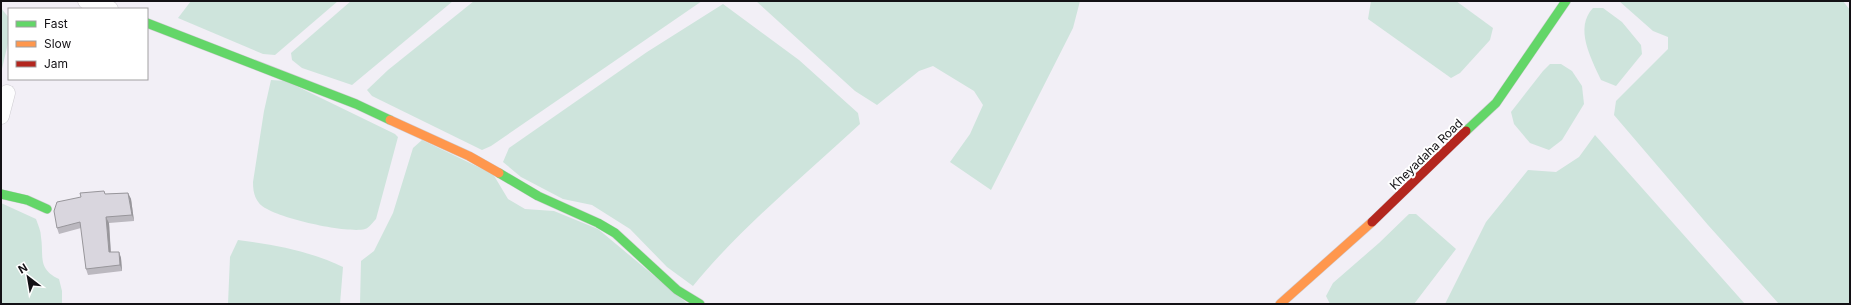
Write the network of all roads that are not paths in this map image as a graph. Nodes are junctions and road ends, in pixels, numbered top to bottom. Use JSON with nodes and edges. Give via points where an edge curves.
{"nodes":[{"id":1,"x":86,"y":1,"type":"edge"},
{"id":2,"x":1566,"y":1,"type":"edge"},
{"id":3,"x":107,"y":8,"type":"edge"},
{"id":4,"x":148,"y":23,"type":"edge"},
{"id":5,"x":7,"y":93,"type":"dead end"},
{"id":6,"x":1,"y":116,"type":"edge"},
{"id":7,"x":1,"y":194,"type":"edge"},
{"id":8,"x":47,"y":209,"type":"dead end"},
{"id":9,"x":700,"y":304,"type":"edge"},
{"id":10,"x":1280,"y":304,"type":"edge"}],
"edges":[{"from":1,"to":3,"type":"street"},
{"from":2,"to":10,"type":"street","name":"Kheyadaha Road","via":[[1496,103],[1383,212]]},
{"from":4,"to":9,"type":"street","via":[[356,104],[469,156],[538,196],[615,233],[677,290]]},
{"from":5,"to":6,"type":"street"},
{"from":7,"to":8,"type":"street","via":[[27,200]]}]}
